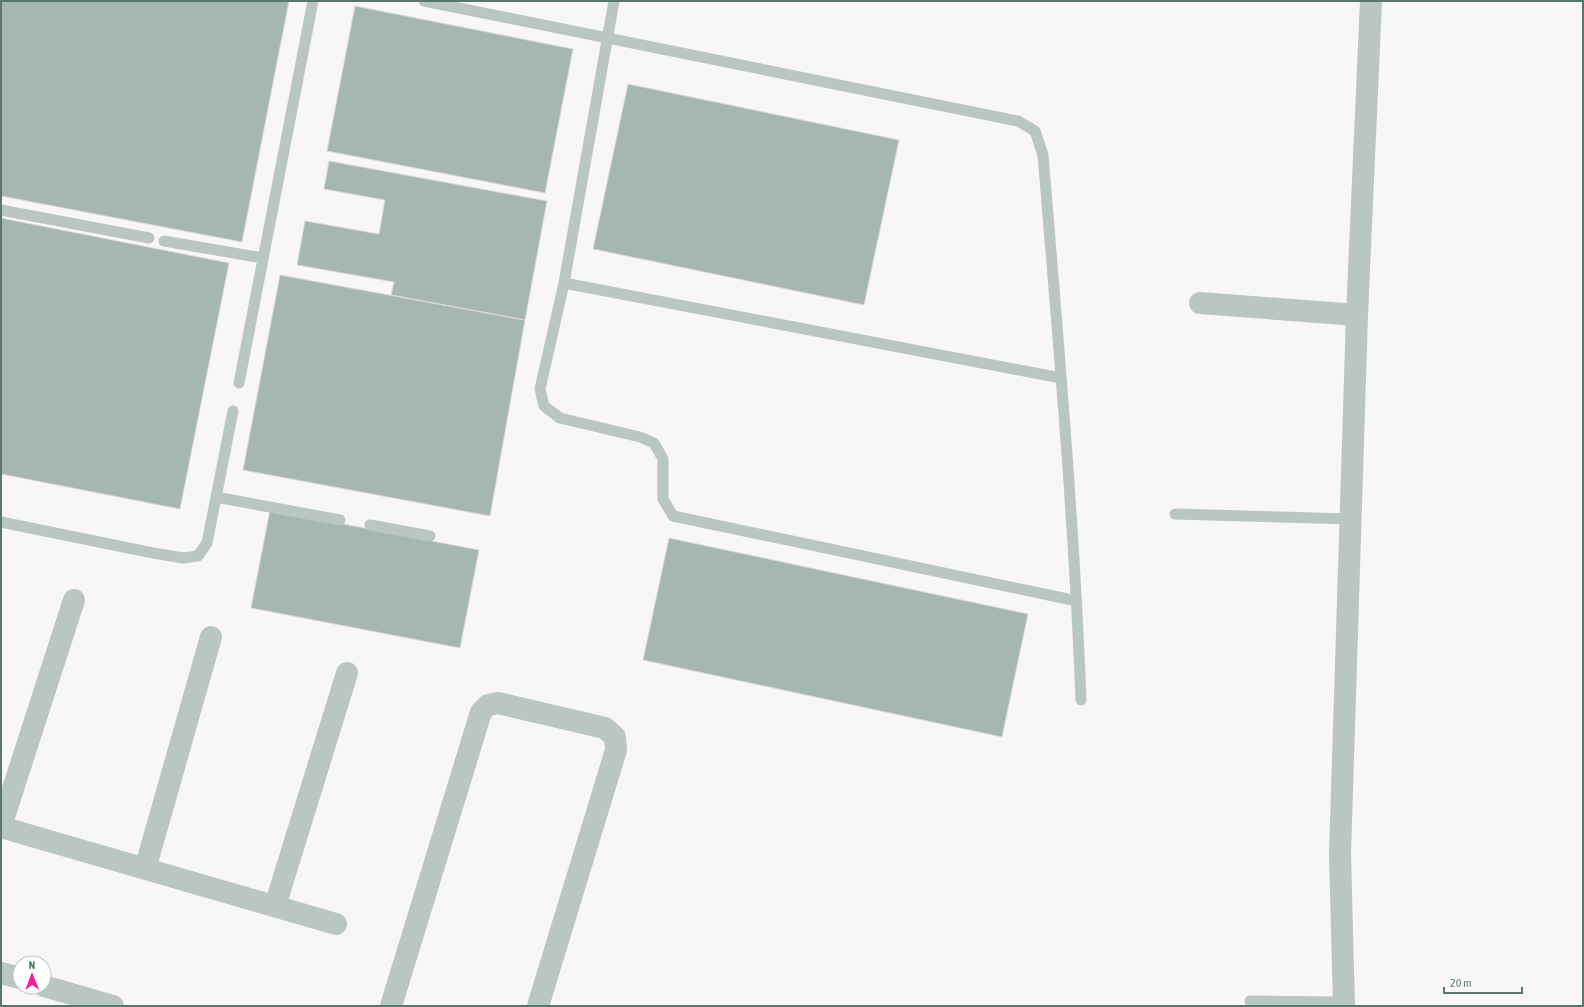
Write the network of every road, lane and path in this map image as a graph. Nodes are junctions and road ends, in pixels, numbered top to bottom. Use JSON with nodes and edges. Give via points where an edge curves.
{"nodes":[{"id":1,"x":313,"y":1,"type":"edge"},
{"id":2,"x":424,"y":1,"type":"edge"},
{"id":3,"x":614,"y":1,"type":"edge"},
{"id":4,"x":1371,"y":1,"type":"edge"},
{"id":5,"x":608,"y":38,"type":"junction"},
{"id":6,"x":1,"y":210,"type":"edge"},
{"id":7,"x":149,"y":238,"type":"dead end"},
{"id":8,"x":164,"y":242,"type":"dead end"},
{"id":9,"x":263,"y":258,"type":"junction"},
{"id":10,"x":564,"y":283,"type":"junction"},
{"id":11,"x":1200,"y":303,"type":"dead end"},
{"id":12,"x":1358,"y":315,"type":"junction"},
{"id":13,"x":1061,"y":378,"type":"junction"},
{"id":14,"x":239,"y":383,"type":"dead end"},
{"id":15,"x":233,"y":411,"type":"dead end"},
{"id":16,"x":216,"y":497,"type":"junction"},
{"id":17,"x":1175,"y":514,"type":"dead end"},
{"id":18,"x":1351,"y":519,"type":"junction"},
{"id":19,"x":340,"y":520,"type":"dead end"},
{"id":20,"x":1,"y":522,"type":"edge"},
{"id":21,"x":370,"y":525,"type":"dead end"},
{"id":22,"x":430,"y":536,"type":"dead end"},
{"id":23,"x":74,"y":600,"type":"dead end"},
{"id":24,"x":1077,"y":601,"type":"junction"},
{"id":25,"x":211,"y":637,"type":"dead end"},
{"id":26,"x":347,"y":673,"type":"dead end"},
{"id":27,"x":1081,"y":700,"type":"dead end"},
{"id":28,"x":1,"y":827,"type":"edge"},
{"id":29,"x":145,"y":869,"type":"junction"},
{"id":30,"x":275,"y":906,"type":"junction"},
{"id":31,"x":336,"y":924,"type":"dead end"},
{"id":32,"x":1,"y":973,"type":"edge"},
{"id":33,"x":12,"y":976,"type":"edge"},
{"id":34,"x":52,"y":988,"type":"edge"},
{"id":35,"x":1250,"y":1001,"type":"dead end"},
{"id":36,"x":1344,"y":1004,"type":"edge"},
{"id":37,"x":113,"y":1006,"type":"edge"},
{"id":38,"x":391,"y":1006,"type":"edge"},
{"id":39,"x":538,"y":1006,"type":"edge"}],
"edges":[{"from":1,"to":9,"type":"lane"},
{"from":2,"to":5,"type":"lane"},
{"from":3,"to":5,"type":"lane"},
{"from":4,"to":12,"type":"street"},
{"from":5,"to":10,"type":"lane"},
{"from":5,"to":13,"type":"lane","via":[[1018,121],[1035,131],[1043,155]]},
{"from":6,"to":7,"type":"lane"},
{"from":8,"to":9,"type":"lane"},
{"from":9,"to":14,"type":"lane"},
{"from":10,"to":13,"type":"lane"},
{"from":10,"to":24,"type":"lane","via":[[540,389],[544,406],[560,418],[640,437],[654,443],[663,459],[663,499],[673,516]]},
{"from":11,"to":12,"type":"street"},
{"from":12,"to":18,"type":"street"},
{"from":13,"to":24,"type":"lane"},
{"from":15,"to":16,"type":"lane"},
{"from":16,"to":19,"type":"lane"},
{"from":16,"to":20,"type":"lane","via":[[207,543],[198,556],[183,558]]},
{"from":17,"to":18,"type":"lane"},
{"from":18,"to":36,"type":"street","via":[[1340,854]]},
{"from":21,"to":22,"type":"lane"},
{"from":23,"to":28,"type":"street"},
{"from":24,"to":27,"type":"lane"},
{"from":25,"to":29,"type":"street"},
{"from":26,"to":30,"type":"street"},
{"from":28,"to":29,"type":"street"},
{"from":29,"to":30,"type":"street"},
{"from":30,"to":31,"type":"street"},
{"from":32,"to":33,"type":"street"},
{"from":34,"to":37,"type":"street"},
{"from":35,"to":36,"type":"lane"},
{"from":38,"to":39,"type":"street","via":[[481,712],[488,705],[498,703],[605,728],[615,737],[616,750]]}]}
